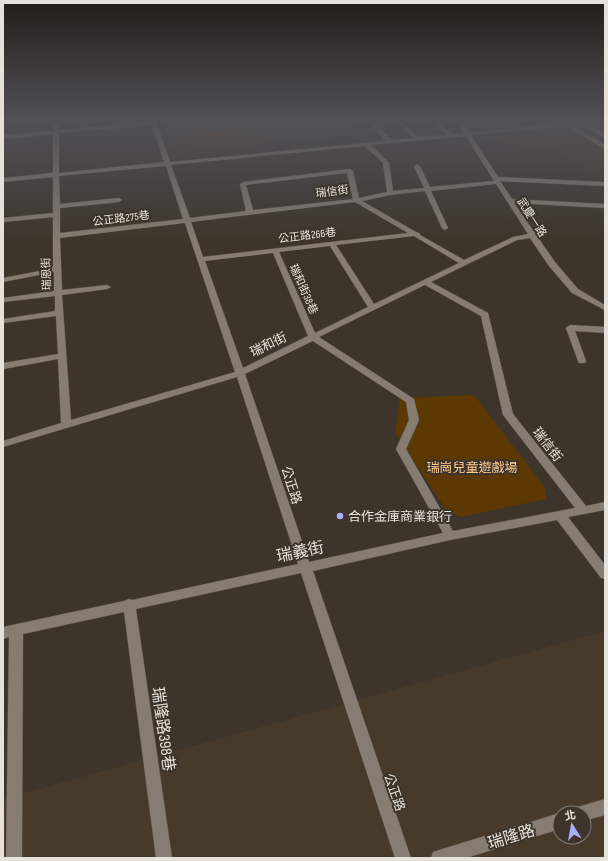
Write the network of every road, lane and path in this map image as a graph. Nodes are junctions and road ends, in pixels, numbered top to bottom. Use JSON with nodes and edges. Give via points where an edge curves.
{"nodes":[{"id":1,"x":56,"y":161,"type":"edge"},
{"id":2,"x":195,"y":161,"type":"edge"},
{"id":3,"x":384,"y":161,"type":"edge"},
{"id":4,"x":484,"y":161,"type":"edge"},
{"id":5,"x":167,"y":164,"type":"junction"},
{"id":6,"x":418,"y":166,"type":"dead end"},
{"id":7,"x":56,"y":175,"type":"junction"},
{"id":8,"x":3,"y":180,"type":"edge"},
{"id":9,"x":497,"y":181,"type":"junction"},
{"id":10,"x":605,"y":184,"type":"edge"},
{"id":11,"x":426,"y":189,"type":"junction"},
{"id":12,"x":390,"y":192,"type":"junction"},
{"id":13,"x":119,"y":200,"type":"dead end"},
{"id":14,"x":356,"y":200,"type":"junction"},
{"id":15,"x":510,"y":201,"type":"junction"},
{"id":16,"x":56,"y":206,"type":"junction"},
{"id":17,"x":605,"y":206,"type":"edge"},
{"id":18,"x":250,"y":213,"type":"junction"},
{"id":19,"x":56,"y":215,"type":"junction"},
{"id":20,"x":3,"y":220,"type":"edge"},
{"id":21,"x":188,"y":221,"type":"junction"},
{"id":22,"x":445,"y":228,"type":"dead end"},
{"id":23,"x":417,"y":234,"type":"junction"},
{"id":24,"x":56,"y":236,"type":"junction"},
{"id":25,"x":532,"y":236,"type":"junction"},
{"id":26,"x":332,"y":244,"type":"junction"},
{"id":27,"x":275,"y":250,"type":"junction"},
{"id":28,"x":201,"y":259,"type":"junction"},
{"id":29,"x":464,"y":263,"type":"junction"},
{"id":30,"x":57,"y":267,"type":"junction"},
{"id":31,"x":3,"y":280,"type":"edge"},
{"id":32,"x":425,"y":282,"type":"junction"},
{"id":33,"x":107,"y":287,"type":"dead end"},
{"id":34,"x":58,"y":293,"type":"junction"},
{"id":35,"x":3,"y":300,"type":"edge"},
{"id":36,"x":372,"y":308,"type":"junction"},
{"id":37,"x":605,"y":308,"type":"edge"},
{"id":38,"x":60,"y":313,"type":"junction"},
{"id":39,"x":3,"y":321,"type":"edge"},
{"id":40,"x":605,"y":330,"type":"edge"},
{"id":41,"x":313,"y":337,"type":"junction"},
{"id":42,"x":62,"y":356,"type":"junction"},
{"id":43,"x":582,"y":361,"type":"dead end"},
{"id":44,"x":3,"y":366,"type":"edge"},
{"id":45,"x":240,"y":373,"type":"junction"},
{"id":46,"x":66,"y":425,"type":"junction"},
{"id":47,"x":3,"y":444,"type":"edge"},
{"id":48,"x":603,"y":509,"type":"edge"},
{"id":49,"x":583,"y":510,"type":"junction"},
{"id":50,"x":560,"y":515,"type":"junction"},
{"id":51,"x":450,"y":536,"type":"junction"},
{"id":52,"x":305,"y":568,"type":"junction"},
{"id":53,"x":605,"y":574,"type":"edge"},
{"id":54,"x":129,"y":604,"type":"junction"},
{"id":55,"x":10,"y":631,"type":"edge"},
{"id":56,"x":605,"y":806,"type":"edge"},
{"id":57,"x":592,"y":810,"type":"edge"},
{"id":58,"x":552,"y":823,"type":"edge"},
{"id":59,"x":14,"y":858,"type":"edge"},
{"id":60,"x":164,"y":858,"type":"edge"},
{"id":61,"x":402,"y":858,"type":"edge"},
{"id":62,"x":439,"y":858,"type":"edge"}],
"edges":[{"from":1,"to":7,"type":"street","name":"瑞恩街"},
{"from":2,"to":5,"type":"street"},
{"from":3,"to":12,"type":"street"},
{"from":4,"to":9,"type":"street","name":"武慶一路"},
{"from":5,"to":7,"type":"street"},
{"from":5,"to":21,"type":"street","name":"公正路"},
{"from":6,"to":11,"type":"street"},
{"from":7,"to":8,"type":"street"},
{"from":7,"to":16,"type":"street","name":"瑞恩街"},
{"from":9,"to":10,"type":"street"},
{"from":9,"to":11,"type":"street"},
{"from":9,"to":15,"type":"street","name":"武慶一路"},
{"from":11,"to":12,"type":"street"},
{"from":11,"to":22,"type":"street"},
{"from":12,"to":14,"type":"street"},
{"from":13,"to":16,"type":"street"},
{"from":14,"to":18,"type":"street","name":"瑞信街"},
{"from":14,"to":18,"type":"street","via":[[350,171],[243,184]]},
{"from":14,"to":23,"type":"street","name":"瑞信街"},
{"from":15,"to":17,"type":"street"},
{"from":15,"to":25,"type":"street","name":"武慶一路"},
{"from":16,"to":19,"type":"street","name":"瑞恩街"},
{"from":18,"to":21,"type":"street","name":"瑞信街"},
{"from":19,"to":20,"type":"street"},
{"from":19,"to":24,"type":"street","name":"瑞恩街"},
{"from":21,"to":24,"type":"street","name":"公正路275巷"},
{"from":21,"to":28,"type":"street","name":"公正路"},
{"from":23,"to":26,"type":"street","name":"公正路266巷"},
{"from":23,"to":29,"type":"street","name":"瑞信街"},
{"from":24,"to":30,"type":"street","name":"瑞恩街"},
{"from":25,"to":29,"type":"street","name":"瑞和街","via":[[516,238]]},
{"from":25,"to":37,"type":"street","name":"武慶一路","via":[[575,291]]},
{"from":26,"to":27,"type":"street","name":"公正路266巷"},
{"from":26,"to":36,"type":"street"},
{"from":27,"to":28,"type":"street","name":"公正路266巷"},
{"from":27,"to":41,"type":"street","name":"瑞和街38巷"},
{"from":28,"to":45,"type":"street","name":"公正路"},
{"from":29,"to":32,"type":"street","name":"瑞和街"},
{"from":30,"to":31,"type":"street","via":[[47,272]]},
{"from":30,"to":34,"type":"street","name":"瑞恩街"},
{"from":32,"to":36,"type":"street","name":"瑞和街"},
{"from":32,"to":49,"type":"street","name":"瑞信街","via":[[485,315],[508,415]]},
{"from":33,"to":34,"type":"street"},
{"from":34,"to":35,"type":"street"},
{"from":34,"to":38,"type":"street","name":"瑞恩街"},
{"from":36,"to":41,"type":"street","name":"瑞和街"},
{"from":38,"to":39,"type":"street"},
{"from":38,"to":42,"type":"street","name":"瑞恩街"},
{"from":40,"to":43,"type":"street","via":[[570,328]]},
{"from":41,"to":45,"type":"street","name":"瑞和街"},
{"from":41,"to":51,"type":"street","via":[[412,401],[414,420],[401,449]]},
{"from":42,"to":44,"type":"street"},
{"from":42,"to":46,"type":"street","name":"瑞恩街"},
{"from":45,"to":46,"type":"street","name":"瑞和街"},
{"from":45,"to":52,"type":"street","name":"公正路"},
{"from":46,"to":47,"type":"street","name":"瑞和街"},
{"from":48,"to":49,"type":"street","name":"瑞義街"},
{"from":49,"to":50,"type":"street","name":"瑞義街"},
{"from":50,"to":51,"type":"street","name":"瑞義街"},
{"from":50,"to":53,"type":"street"},
{"from":51,"to":52,"type":"street","name":"瑞義街"},
{"from":52,"to":54,"type":"street","name":"瑞義街"},
{"from":52,"to":61,"type":"street","name":"公正路"},
{"from":54,"to":55,"type":"street","name":"瑞義街"},
{"from":54,"to":60,"type":"street","name":"瑞隆路398巷"},
{"from":55,"to":59,"type":"street"},
{"from":56,"to":57,"type":"street"},
{"from":58,"to":62,"type":"street","name":"瑞隆路"}]}
